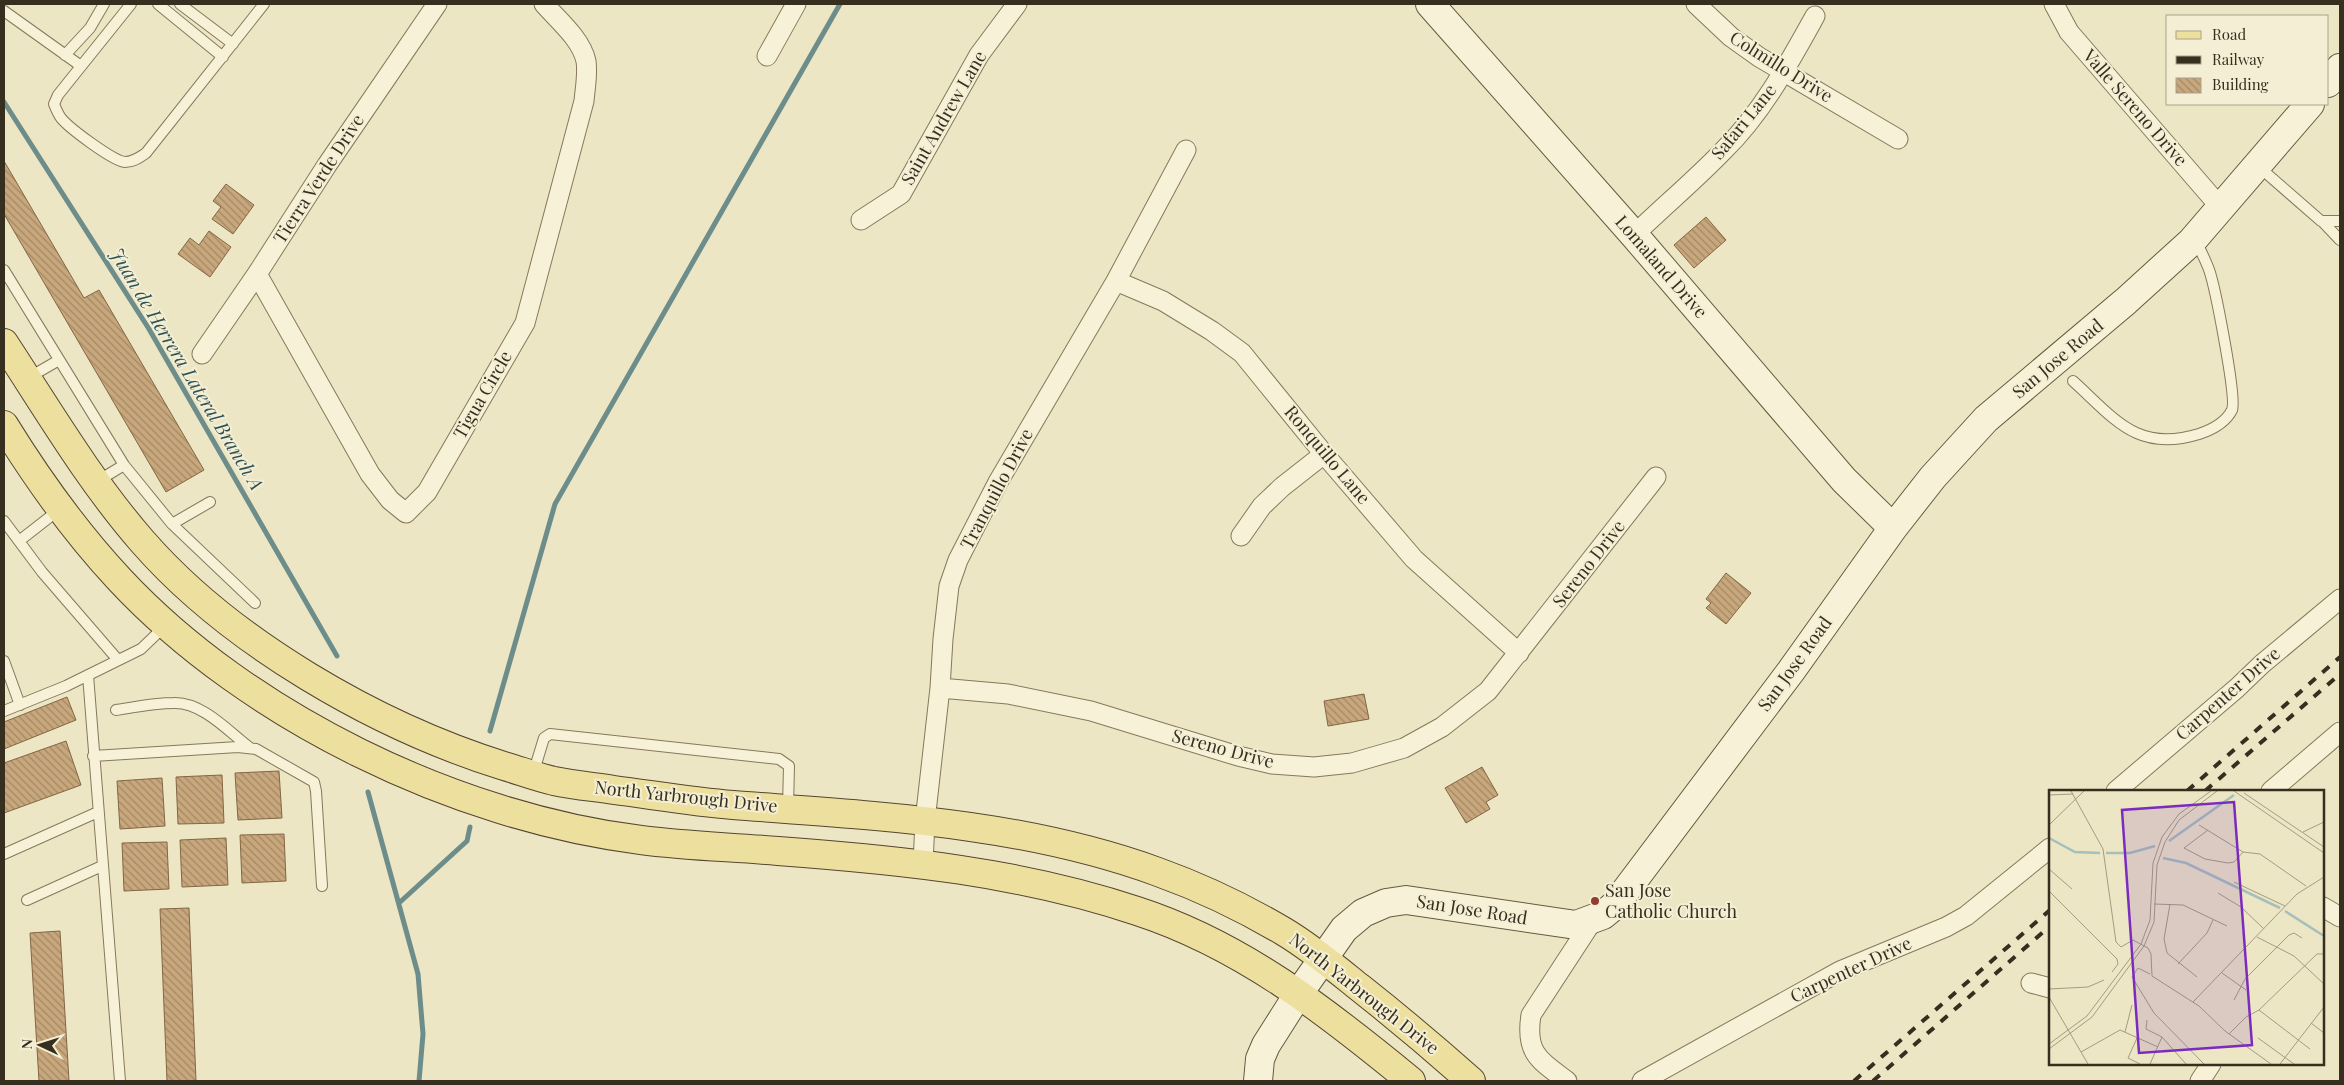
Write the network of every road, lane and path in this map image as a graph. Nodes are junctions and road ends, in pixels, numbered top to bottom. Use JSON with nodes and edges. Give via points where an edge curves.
{"nodes":[{"id":1,"x":104,"y":4,"type":"edge"},
{"id":2,"x":131,"y":4,"type":"edge"},
{"id":3,"x":158,"y":4,"type":"edge"},
{"id":4,"x":180,"y":4,"type":"edge"},
{"id":5,"x":264,"y":4,"type":"edge"},
{"id":6,"x":437,"y":4,"type":"edge"},
{"id":7,"x":544,"y":4,"type":"edge"},
{"id":8,"x":796,"y":4,"type":"edge"},
{"id":9,"x":1017,"y":4,"type":"edge"},
{"id":10,"x":1430,"y":4,"type":"edge"},
{"id":11,"x":1696,"y":4,"type":"edge"},
{"id":12,"x":2054,"y":4,"type":"edge"},
{"id":13,"x":4,"y":11,"type":"edge"},
{"id":14,"x":1815,"y":16,"type":"dead end"},
{"id":15,"x":233,"y":44,"type":"junction"},
{"id":16,"x":65,"y":55,"type":"junction"},
{"id":17,"x":767,"y":56,"type":"dead end"},
{"id":18,"x":223,"y":57,"type":"junction"},
{"id":19,"x":81,"y":66,"type":"junction"},
{"id":20,"x":2340,"y":68,"type":"edge"},
{"id":21,"x":1785,"y":70,"type":"junction"},
{"id":22,"x":2329,"y":82,"type":"edge"},
{"id":23,"x":2309,"y":105,"type":"edge"},
{"id":24,"x":1898,"y":139,"type":"dead end"},
{"id":25,"x":1186,"y":150,"type":"dead end"},
{"id":26,"x":2258,"y":165,"type":"junction"},
{"id":27,"x":2221,"y":208,"type":"junction"},
{"id":28,"x":861,"y":220,"type":"dead end"},
{"id":29,"x":2321,"y":221,"type":"junction"},
{"id":30,"x":2340,"y":221,"type":"edge"},
{"id":31,"x":1634,"y":235,"type":"junction"},
{"id":32,"x":2195,"y":238,"type":"junction"},
{"id":33,"x":2340,"y":240,"type":"edge"},
{"id":34,"x":4,"y":270,"type":"edge"},
{"id":35,"x":257,"y":274,"type":"junction"},
{"id":36,"x":1116,"y":281,"type":"junction"},
{"id":37,"x":4,"y":342,"type":"edge"},
{"id":38,"x":202,"y":354,"type":"dead end"},
{"id":39,"x":59,"y":360,"type":"junction"},
{"id":40,"x":28,"y":379,"type":"junction"},
{"id":41,"x":2073,"y":381,"type":"dead end"},
{"id":42,"x":4,"y":425,"type":"edge"},
{"id":43,"x":1324,"y":454,"type":"junction"},
{"id":44,"x":124,"y":466,"type":"junction"},
{"id":45,"x":1656,"y":477,"type":"dead end"},
{"id":46,"x":95,"y":482,"type":"junction"},
{"id":47,"x":210,"y":502,"type":"dead end"},
{"id":48,"x":60,"y":508,"type":"junction"},
{"id":49,"x":4,"y":521,"type":"edge"},
{"id":50,"x":172,"y":524,"type":"junction"},
{"id":51,"x":1893,"y":528,"type":"junction"},
{"id":52,"x":1241,"y":536,"type":"dead end"},
{"id":53,"x":19,"y":541,"type":"junction"},
{"id":54,"x":2340,"y":599,"type":"edge"},
{"id":55,"x":255,"y":603,"type":"dead end"},
{"id":56,"x":166,"y":624,"type":"junction"},
{"id":57,"x":1519,"y":653,"type":"junction"},
{"id":58,"x":118,"y":660,"type":"junction"},
{"id":59,"x":4,"y":661,"type":"edge"},
{"id":60,"x":88,"y":676,"type":"junction"},
{"id":61,"x":940,"y":688,"type":"junction"},
{"id":62,"x":20,"y":704,"type":"junction"},
{"id":63,"x":116,"y":710,"type":"dead end"},
{"id":64,"x":4,"y":711,"type":"edge"},
{"id":65,"x":2340,"y":732,"type":"edge"},
{"id":66,"x":249,"y":747,"type":"junction"},
{"id":67,"x":94,"y":756,"type":"junction"},
{"id":68,"x":533,"y":774,"type":"junction"},
{"id":69,"x":2117,"y":790,"type":"edge"},
{"id":70,"x":2272,"y":790,"type":"edge"},
{"id":71,"x":788,"y":808,"type":"junction"},
{"id":72,"x":98,"y":812,"type":"junction"},
{"id":73,"x":521,"y":816,"type":"junction"},
{"id":74,"x":924,"y":821,"type":"junction"},
{"id":75,"x":2049,"y":849,"type":"edge"},
{"id":76,"x":4,"y":854,"type":"edge"},
{"id":77,"x":923,"y":864,"type":"junction"},
{"id":78,"x":102,"y":866,"type":"junction"},
{"id":79,"x":322,"y":886,"type":"dead end"},
{"id":80,"x":27,"y":900,"type":"dead end"},
{"id":81,"x":2324,"y":908,"type":"edge"},
{"id":82,"x":2340,"y":917,"type":"edge"},
{"id":83,"x":1592,"y":920,"type":"junction"},
{"id":84,"x":1323,"y":958,"type":"junction"},
{"id":85,"x":2031,"y":983,"type":"dead end"},
{"id":86,"x":2049,"y":988,"type":"edge"},
{"id":87,"x":1299,"y":993,"type":"junction"},
{"id":88,"x":2210,"y":1065,"type":"edge"},
{"id":89,"x":120,"y":1081,"type":"edge"},
{"id":90,"x":1258,"y":1081,"type":"edge"},
{"id":91,"x":1411,"y":1081,"type":"edge"},
{"id":92,"x":1471,"y":1081,"type":"edge"},
{"id":93,"x":1567,"y":1081,"type":"edge"},
{"id":94,"x":1642,"y":1081,"type":"edge"},
{"id":95,"x":2200,"y":1081,"type":"edge"}],
"edges":[{"from":1,"to":16,"type":"lane","via":[[90,28]]},
{"from":2,"to":19,"type":"lane"},
{"from":3,"to":18,"type":"lane"},
{"from":4,"to":15,"type":"lane"},
{"from":5,"to":15,"type":"lane"},
{"from":6,"to":35,"type":"street","name":"Tierra Verde Drive"},
{"from":7,"to":35,"type":"street","name":"Tigua Circle","via":[[579,43],[586,62],[586,83],[525,323],[427,492],[406,513],[390,500],[370,474]]},
{"from":8,"to":17,"type":"street"},
{"from":9,"to":28,"type":"street","name":"Saint Andrew Lane","via":[[979,55],[901,194]]},
{"from":10,"to":31,"type":"street","name":"Lomaland Drive"},
{"from":11,"to":21,"type":"street","name":"Colmillo Drive","via":[[1730,37]]},
{"from":12,"to":27,"type":"street","name":"Valle Sereno Drive","via":[[2074,38]]},
{"from":13,"to":16,"type":"lane"},
{"from":14,"to":21,"type":"street","name":"Safari Lane"},
{"from":15,"to":18,"type":"lane"},
{"from":16,"to":19,"type":"lane"},
{"from":18,"to":19,"type":"lane","via":[[146,152],[128,162],[107,154],[61,119],[56,110],[54,104],[58,95]]},
{"from":20,"to":22,"type":"street"},
{"from":21,"to":24,"type":"street","name":"Colmillo Drive"},
{"from":21,"to":31,"type":"street","name":"Safari Lane","via":[[1752,118],[1724,151]]},
{"from":23,"to":26,"type":"street","name":"San Jose Road"},
{"from":25,"to":36,"type":"street","name":"Tranquillo Drive"},
{"from":26,"to":27,"type":"street","name":"San Jose Road"},
{"from":26,"to":29,"type":"lane"},
{"from":27,"to":32,"type":"street","name":"San Jose Road"},
{"from":29,"to":30,"type":"lane"},
{"from":29,"to":33,"type":"lane"},
{"from":31,"to":51,"type":"street","name":"Lomaland Drive","via":[[1844,480]]},
{"from":32,"to":41,"type":"lane","via":[[2211,275],[2230,375],[2233,409],[2224,421],[2184,439],[2143,438],[2124,428]]},
{"from":32,"to":51,"type":"street","name":"San Jose Road","via":[[1986,420],[1933,477]]},
{"from":34,"to":39,"type":"lane"},
{"from":35,"to":38,"type":"street","name":"Tierra Verde Drive"},
{"from":36,"to":43,"type":"street","name":"Ronquillo Lane","via":[[1163,300],[1242,353]]},
{"from":36,"to":61,"type":"street","name":"Tranquillo Drive","via":[[998,482],[958,560],[949,586]]},
{"from":37,"to":40,"type":"main road","name":"North Yarbrough Drive"},
{"from":39,"to":40,"type":"lane"},
{"from":39,"to":44,"type":"lane"},
{"from":40,"to":46,"type":"main road","name":"North Yarbrough Drive"},
{"from":42,"to":48,"type":"main road"},
{"from":43,"to":52,"type":"street","via":[[1282,486],[1262,506]]},
{"from":43,"to":57,"type":"street","name":"Ronquillo Lane","via":[[1414,559]]},
{"from":44,"to":46,"type":"lane"},
{"from":44,"to":50,"type":"lane"},
{"from":45,"to":57,"type":"street","name":"Sereno Drive"},
{"from":46,"to":48,"type":"main road"},
{"from":46,"to":68,"type":"main road","name":"North Yarbrough Drive","via":[[142,542],[172,573],[235,626],[286,662],[418,734]]},
{"from":47,"to":50,"type":"lane"},
{"from":48,"to":53,"type":"lane"},
{"from":48,"to":56,"type":"main road","via":[[121,581]]},
{"from":49,"to":53,"type":"lane"},
{"from":50,"to":55,"type":"lane"},
{"from":51,"to":83,"type":"street","name":"San Jose Road","via":[[1792,670],[1615,905]]},
{"from":53,"to":58,"type":"lane"},
{"from":54,"to":69,"type":"street","name":"Carpenter Drive"},
{"from":56,"to":58,"type":"lane","via":[[140,649]]},
{"from":56,"to":73,"type":"main road","via":[[196,650],[288,714],[412,777]]},
{"from":57,"to":61,"type":"street","name":"Sereno Drive","via":[[1488,691],[1442,726],[1404,748],[1352,763],[1314,767],[1272,764],[1238,756],[1091,711],[1008,694]]},
{"from":58,"to":60,"type":"lane"},
{"from":59,"to":62,"type":"lane"},
{"from":60,"to":62,"type":"lane"},
{"from":60,"to":67,"type":"lane"},
{"from":61,"to":74,"type":"street","name":"Tranquillo Drive"},
{"from":62,"to":64,"type":"lane"},
{"from":63,"to":66,"type":"lane","via":[[175,702],[193,706]]},
{"from":65,"to":70,"type":"street"},
{"from":66,"to":67,"type":"lane"},
{"from":66,"to":79,"type":"lane","via":[[314,782]]},
{"from":67,"to":72,"type":"lane"},
{"from":68,"to":71,"type":"main road","name":"North Yarbrough Drive","via":[[553,781],[669,798]]},
{"from":68,"to":71,"type":"lane","via":[[544,738],[550,734],[779,759],[789,766]]},
{"from":68,"to":73,"type":"main road"},
{"from":71,"to":74,"type":"main road","name":"North Yarbrough Drive"},
{"from":72,"to":76,"type":"lane"},
{"from":72,"to":78,"type":"lane"},
{"from":73,"to":77,"type":"main road","via":[[638,840]]},
{"from":74,"to":77,"type":"street","name":"Tranquillo Drive"},
{"from":74,"to":84,"type":"main road","name":"North Yarbrough Drive","via":[[1027,835],[1099,852],[1161,873],[1282,930]]},
{"from":75,"to":94,"type":"street","name":"Carpenter Drive","via":[[1952,924],[1840,971]]},
{"from":77,"to":87,"type":"main road","via":[[997,874],[1139,911],[1240,956]]},
{"from":78,"to":80,"type":"lane"},
{"from":78,"to":89,"type":"lane"},
{"from":81,"to":82,"type":"street"},
{"from":83,"to":84,"type":"street","name":"San Jose Road","via":[[1576,925],[1560,924],[1406,900],[1386,903],[1362,914],[1344,930]]},
{"from":83,"to":93,"type":"street","via":[[1531,1015],[1528,1033],[1538,1059]]},
{"from":84,"to":87,"type":"street","name":"San Jose Road"},
{"from":84,"to":92,"type":"main road","name":"North Yarbrough Drive"},
{"from":85,"to":86,"type":"street"},
{"from":87,"to":90,"type":"street","name":"San Jose Road","via":[[1266,1045],[1260,1059]]},
{"from":87,"to":91,"type":"main road"},
{"from":88,"to":95,"type":"street"}]}
